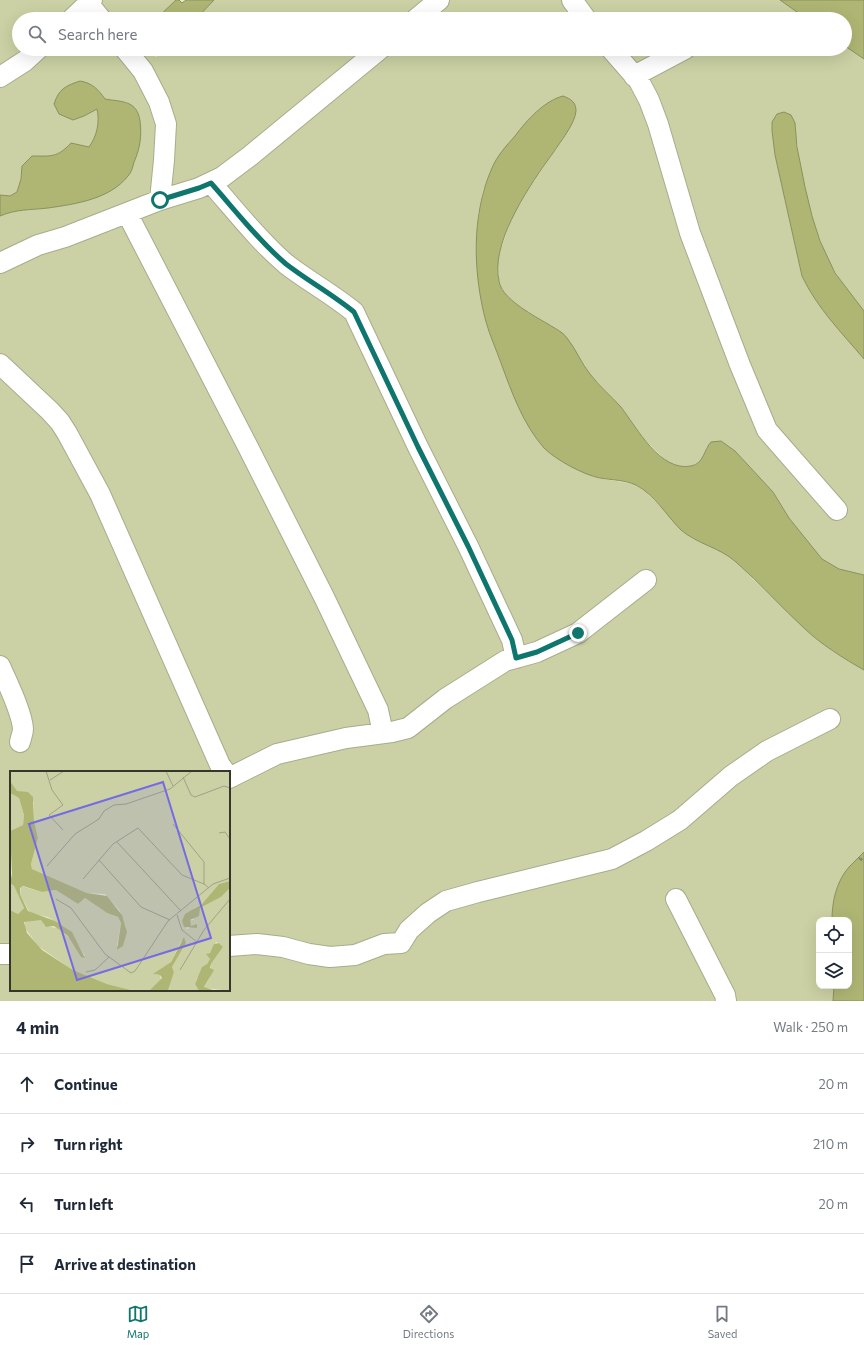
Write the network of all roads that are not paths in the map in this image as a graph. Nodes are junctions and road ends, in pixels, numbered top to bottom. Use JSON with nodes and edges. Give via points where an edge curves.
{"nodes":[{"id":1,"x":439,"y":0,"type":"edge"},
{"id":2,"x":572,"y":0,"type":"edge"},
{"id":3,"x":90,"y":2,"type":"edge"},
{"id":4,"x":79,"y":12,"type":"edge"},
{"id":5,"x":96,"y":12,"type":"edge"},
{"id":6,"x":424,"y":12,"type":"edge"},
{"id":7,"x":581,"y":12,"type":"edge"},
{"id":8,"x":30,"y":56,"type":"edge"},
{"id":9,"x":130,"y":56,"type":"edge"},
{"id":10,"x":371,"y":56,"type":"edge"},
{"id":11,"x":617,"y":56,"type":"edge"},
{"id":12,"x":672,"y":56,"type":"edge"},
{"id":13,"x":634,"y":76,"type":"junction"},
{"id":14,"x":0,"y":77,"type":"edge"},
{"id":15,"x":211,"y":183,"type":"junction"},
{"id":16,"x":160,"y":200,"type":"junction"},
{"id":17,"x":127,"y":213,"type":"junction"},
{"id":18,"x":0,"y":263,"type":"edge"},
{"id":19,"x":0,"y":364,"type":"edge"},
{"id":20,"x":837,"y":510,"type":"dead end"},
{"id":21,"x":646,"y":580,"type":"dead end"},
{"id":22,"x":516,"y":658,"type":"junction"},
{"id":23,"x":0,"y":666,"type":"edge"},
{"id":24,"x":830,"y":719,"type":"dead end"},
{"id":25,"x":383,"y":733,"type":"junction"},
{"id":26,"x":20,"y":742,"type":"dead end"},
{"id":27,"x":224,"y":771,"type":"edge"},
{"id":28,"x":230,"y":778,"type":"edge"},
{"id":29,"x":676,"y":899,"type":"dead end"},
{"id":30,"x":230,"y":946,"type":"edge"},
{"id":31,"x":726,"y":1001,"type":"edge"}],
"edges":[{"from":1,"to":6,"type":"street"},
{"from":2,"to":7,"type":"street"},
{"from":3,"to":4,"type":"street"},
{"from":3,"to":5,"type":"street"},
{"from":8,"to":14,"type":"street"},
{"from":9,"to":16,"type":"street","via":[[159,102],[166,124]]},
{"from":10,"to":15,"type":"street","via":[[250,156]]},
{"from":11,"to":13,"type":"street"},
{"from":12,"to":13,"type":"street"},
{"from":13,"to":20,"type":"street","via":[[658,124],[690,233],[767,430]]},
{"from":15,"to":16,"type":"street"},
{"from":15,"to":22,"type":"street","via":[[286,264],[354,312],[468,546],[512,640]]},
{"from":16,"to":17,"type":"street"},
{"from":17,"to":18,"type":"street","via":[[38,245]]},
{"from":17,"to":25,"type":"street","via":[[324,597],[378,710]]},
{"from":19,"to":27,"type":"street","via":[[50,411],[67,433],[100,494]]},
{"from":21,"to":22,"type":"street","via":[[578,633],[537,652]]},
{"from":22,"to":25,"type":"street","via":[[505,662],[445,699],[408,728]]},
{"from":23,"to":26,"type":"street","via":[[22,722]]},
{"from":24,"to":30,"type":"street","via":[[767,751],[731,776],[680,820],[612,859],[446,901],[409,930],[401,943],[384,944],[355,955],[330,958],[257,944]]},
{"from":25,"to":28,"type":"street","via":[[346,738],[277,754]]},
{"from":29,"to":31,"type":"street"}]}
